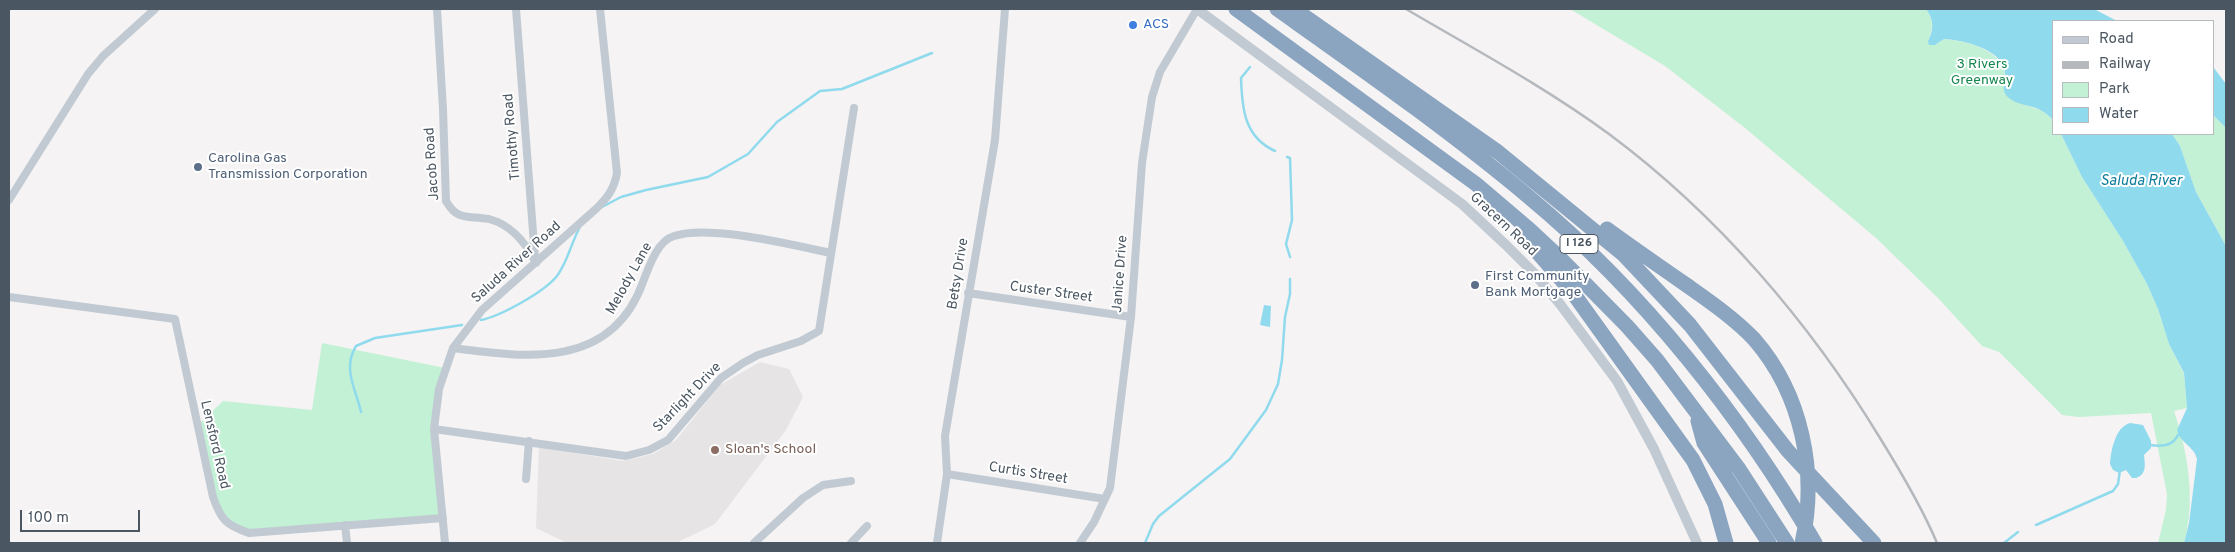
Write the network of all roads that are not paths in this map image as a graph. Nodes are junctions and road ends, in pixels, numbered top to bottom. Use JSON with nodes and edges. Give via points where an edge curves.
{"nodes":[{"id":1,"x":155,"y":9,"type":"edge"},
{"id":2,"x":437,"y":9,"type":"edge"},
{"id":3,"x":516,"y":9,"type":"edge"},
{"id":4,"x":600,"y":9,"type":"edge"},
{"id":5,"x":1005,"y":9,"type":"edge"},
{"id":6,"x":1197,"y":9,"type":"edge"},
{"id":7,"x":1236,"y":9,"type":"edge"},
{"id":8,"x":1277,"y":9,"type":"edge"},
{"id":9,"x":1294,"y":9,"type":"edge"},
{"id":10,"x":854,"y":108,"type":"dead end"},
{"id":11,"x":1498,"y":152,"type":"junction"},
{"id":12,"x":1476,"y":184,"type":"junction"},
{"id":13,"x":9,"y":200,"type":"edge"},
{"id":14,"x":831,"y":253,"type":"junction"},
{"id":15,"x":536,"y":263,"type":"junction"},
{"id":16,"x":968,"y":293,"type":"junction"},
{"id":17,"x":9,"y":297,"type":"edge"},
{"id":18,"x":1131,"y":317,"type":"junction"},
{"id":19,"x":453,"y":348,"type":"junction"},
{"id":20,"x":1697,"y":415,"type":"junction"},
{"id":21,"x":434,"y":429,"type":"junction"},
{"id":22,"x":529,"y":441,"type":"junction"},
{"id":23,"x":947,"y":474,"type":"junction"},
{"id":24,"x":526,"y":479,"type":"dead end"},
{"id":25,"x":851,"y":481,"type":"dead end"},
{"id":26,"x":1105,"y":499,"type":"junction"},
{"id":27,"x":443,"y":518,"type":"junction"},
{"id":28,"x":345,"y":525,"type":"junction"},
{"id":29,"x":867,"y":526,"type":"dead end"},
{"id":30,"x":1725,"y":537,"type":"edge"},
{"id":31,"x":346,"y":543,"type":"edge"},
{"id":32,"x":445,"y":543,"type":"edge"},
{"id":33,"x":754,"y":543,"type":"edge"},
{"id":34,"x":851,"y":543,"type":"edge"},
{"id":35,"x":937,"y":543,"type":"edge"},
{"id":36,"x":1080,"y":543,"type":"edge"},
{"id":37,"x":1697,"y":543,"type":"edge"},
{"id":38,"x":1769,"y":543,"type":"edge"},
{"id":39,"x":1787,"y":543,"type":"edge"},
{"id":40,"x":1802,"y":543,"type":"edge"},
{"id":41,"x":1815,"y":543,"type":"edge"},
{"id":42,"x":1874,"y":543,"type":"edge"}],
"edges":[{"from":1,"to":13,"type":"street","via":[[88,74]]},
{"from":2,"to":15,"type":"street","name":"Jacob Road","via":[[446,201],[452,211],[461,216],[489,219],[514,232]]},
{"from":3,"to":15,"type":"street","name":"Timothy Road"},
{"from":4,"to":15,"type":"street","name":"Saluda River Road","via":[[617,173],[614,186],[597,208]]},
{"from":5,"to":16,"type":"street","name":"Betsy Drive","via":[[995,140]]},
{"from":6,"to":18,"type":"street","name":"Janice Drive","via":[[1160,72],[1152,97],[1142,163]]},
{"from":6,"to":37,"type":"street","name":"Gracern Road","via":[[1462,204],[1532,272],[1617,381],[1654,449]]},
{"from":7,"to":12,"type":"highway","number":"I 126"},
{"from":8,"to":41,"type":"highway","number":"I 126","via":[[1426,116],[1524,193],[1617,280],[1673,341],[1750,441]]},
{"from":9,"to":11,"type":"highway"},
{"from":10,"to":14,"type":"street","name":"Starlight Drive"},
{"from":11,"to":40,"type":"highway","via":[[1697,293],[1743,329],[1764,352],[1791,401],[1802,435],[1809,494]]},
{"from":11,"to":42,"type":"highway","via":[[1604,238],[1662,293],[1706,344],[1788,452]]},
{"from":12,"to":20,"type":"highway","number":"I 126","via":[[1530,230],[1627,326],[1657,360]]},
{"from":12,"to":30,"type":"highway","via":[[1562,278],[1669,425],[1703,476]]},
{"from":14,"to":19,"type":"street","name":"Melody Lane","via":[[700,231],[672,236],[650,263],[624,319],[614,330],[595,340],[569,351],[539,355],[507,355]]},
{"from":14,"to":22,"type":"street","name":"Starlight Drive","via":[[819,331],[801,341],[758,355],[721,378],[668,440],[649,450],[626,456]]},
{"from":15,"to":19,"type":"street","name":"Saluda River Road","via":[[482,310]]},
{"from":16,"to":18,"type":"street","name":"Custer Street"},
{"from":16,"to":23,"type":"street","name":"Betsy Drive","via":[[945,436]]},
{"from":17,"to":28,"type":"street","name":"Lensford Road","via":[[175,319],[213,498],[220,516],[232,527],[249,533]]},
{"from":18,"to":26,"type":"street","name":"Janice Drive","via":[[1110,488]]},
{"from":19,"to":21,"type":"street","name":"Saluda River Road","via":[[439,389]]},
{"from":20,"to":38,"type":"highway","via":[[1704,443]]},
{"from":20,"to":39,"type":"highway","number":"I 126","via":[[1739,470]]},
{"from":21,"to":22,"type":"street","name":"Starlight Drive"},
{"from":21,"to":27,"type":"street","name":"Saluda River Road"},
{"from":22,"to":24,"type":"street"},
{"from":23,"to":26,"type":"street","name":"Curtis Street"},
{"from":23,"to":35,"type":"street","name":"Betsy Drive"},
{"from":25,"to":33,"type":"street","via":[[823,485],[802,498]]},
{"from":26,"to":36,"type":"street","name":"Janice Drive"},
{"from":27,"to":28,"type":"street","name":"Lensford Road"},
{"from":27,"to":32,"type":"street","name":"Saluda River Road"},
{"from":28,"to":31,"type":"street"},
{"from":29,"to":34,"type":"street"}]}
